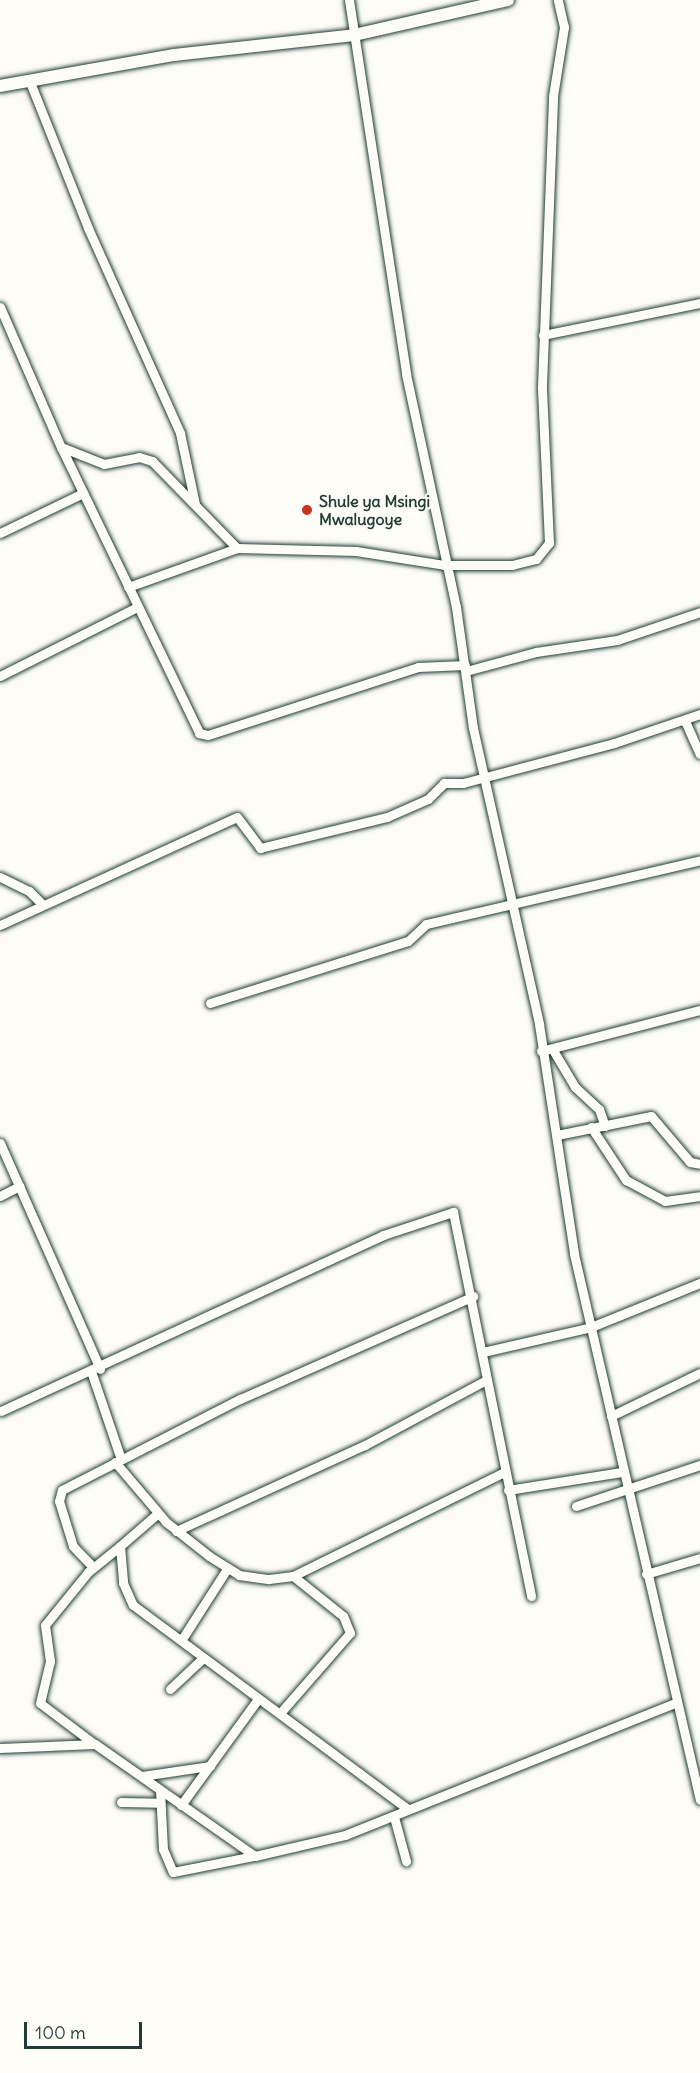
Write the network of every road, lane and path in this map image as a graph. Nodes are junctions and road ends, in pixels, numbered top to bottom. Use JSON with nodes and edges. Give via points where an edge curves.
{"nodes":[{"id":1,"x":349,"y":0,"type":"edge"},
{"id":2,"x":508,"y":0,"type":"edge"},
{"id":3,"x":558,"y":0,"type":"edge"},
{"id":4,"x":354,"y":35,"type":"junction"},
{"id":5,"x":30,"y":82,"type":"junction"},
{"id":6,"x":0,"y":86,"type":"edge"},
{"id":7,"x":700,"y":304,"type":"edge"},
{"id":8,"x":0,"y":307,"type":"edge"},
{"id":9,"x":543,"y":335,"type":"junction"},
{"id":10,"x":61,"y":447,"type":"junction"},
{"id":11,"x":83,"y":493,"type":"junction"},
{"id":12,"x":195,"y":504,"type":"junction"},
{"id":13,"x":0,"y":533,"type":"edge"},
{"id":14,"x":237,"y":548,"type":"junction"},
{"id":15,"x":444,"y":565,"type":"junction"},
{"id":16,"x":128,"y":587,"type":"junction"},
{"id":17,"x":137,"y":607,"type":"junction"},
{"id":18,"x":700,"y":612,"type":"edge"},
{"id":19,"x":465,"y":668,"type":"junction"},
{"id":20,"x":0,"y":676,"type":"edge"},
{"id":21,"x":700,"y":714,"type":"edge"},
{"id":22,"x":685,"y":721,"type":"junction"},
{"id":23,"x":700,"y":754,"type":"edge"},
{"id":24,"x":484,"y":777,"type":"junction"},
{"id":25,"x":700,"y":860,"type":"edge"},
{"id":26,"x":0,"y":877,"type":"edge"},
{"id":27,"x":42,"y":904,"type":"junction"},
{"id":28,"x":511,"y":904,"type":"junction"},
{"id":29,"x":0,"y":924,"type":"edge"},
{"id":30,"x":210,"y":1003,"type":"dead end"},
{"id":31,"x":700,"y":1010,"type":"edge"},
{"id":32,"x":553,"y":1050,"type":"junction"},
{"id":33,"x":541,"y":1051,"type":"junction"},
{"id":34,"x":605,"y":1126,"type":"junction"},
{"id":35,"x":591,"y":1127,"type":"junction"},
{"id":36,"x":556,"y":1135,"type":"junction"},
{"id":37,"x":0,"y":1143,"type":"edge"},
{"id":38,"x":700,"y":1164,"type":"edge"},
{"id":39,"x":20,"y":1186,"type":"junction"},
{"id":40,"x":0,"y":1196,"type":"edge"},
{"id":41,"x":700,"y":1196,"type":"edge"},
{"id":42,"x":700,"y":1283,"type":"edge"},
{"id":43,"x":473,"y":1296,"type":"junction"},
{"id":44,"x":591,"y":1327,"type":"junction"},
{"id":45,"x":483,"y":1353,"type":"junction"},
{"id":46,"x":96,"y":1371,"type":"junction"},
{"id":47,"x":700,"y":1373,"type":"edge"},
{"id":48,"x":486,"y":1380,"type":"junction"},
{"id":49,"x":1,"y":1411,"type":"edge"},
{"id":50,"x":611,"y":1416,"type":"junction"},
{"id":51,"x":118,"y":1461,"type":"junction"},
{"id":52,"x":700,"y":1465,"type":"edge"},
{"id":53,"x":504,"y":1472,"type":"junction"},
{"id":54,"x":622,"y":1472,"type":"junction"},
{"id":55,"x":508,"y":1490,"type":"junction"},
{"id":56,"x":626,"y":1491,"type":"junction"},
{"id":57,"x":576,"y":1506,"type":"dead end"},
{"id":58,"x":157,"y":1514,"type":"junction"},
{"id":59,"x":176,"y":1531,"type":"junction"},
{"id":60,"x":120,"y":1546,"type":"junction"},
{"id":61,"x":700,"y":1558,"type":"edge"},
{"id":62,"x":93,"y":1567,"type":"junction"},
{"id":63,"x":227,"y":1569,"type":"junction"},
{"id":64,"x":646,"y":1574,"type":"junction"},
{"id":65,"x":293,"y":1576,"type":"junction"},
{"id":66,"x":531,"y":1596,"type":"dead end"},
{"id":67,"x":182,"y":1639,"type":"junction"},
{"id":68,"x":202,"y":1659,"type":"junction"},
{"id":69,"x":170,"y":1689,"type":"dead end"},
{"id":70,"x":258,"y":1699,"type":"junction"},
{"id":71,"x":675,"y":1703,"type":"junction"},
{"id":72,"x":281,"y":1712,"type":"junction"},
{"id":73,"x":95,"y":1744,"type":"junction"},
{"id":74,"x":0,"y":1749,"type":"edge"},
{"id":75,"x":210,"y":1766,"type":"junction"},
{"id":76,"x":142,"y":1776,"type":"junction"},
{"id":77,"x":160,"y":1790,"type":"junction"},
{"id":78,"x":700,"y":1800,"type":"edge"},
{"id":79,"x":121,"y":1802,"type":"dead end"},
{"id":80,"x":160,"y":1803,"type":"junction"},
{"id":81,"x":181,"y":1805,"type":"junction"},
{"id":82,"x":408,"y":1809,"type":"junction"},
{"id":83,"x":394,"y":1816,"type":"junction"},
{"id":84,"x":255,"y":1856,"type":"junction"},
{"id":85,"x":406,"y":1861,"type":"dead end"}],
"edges":[{"from":1,"to":4,"type":"street"},
{"from":2,"to":4,"type":"street"},
{"from":3,"to":9,"type":"street","via":[[564,27],[552,96]]},
{"from":4,"to":5,"type":"street","via":[[174,55]]},
{"from":4,"to":15,"type":"street","via":[[406,374]]},
{"from":5,"to":6,"type":"street"},
{"from":5,"to":12,"type":"street","via":[[88,228],[183,441]]},
{"from":7,"to":9,"type":"street"},
{"from":8,"to":10,"type":"street"},
{"from":9,"to":15,"type":"street","via":[[549,543],[526,563]]},
{"from":10,"to":11,"type":"street"},
{"from":10,"to":12,"type":"street","via":[[104,464],[139,457],[152,461]]},
{"from":11,"to":13,"type":"street"},
{"from":11,"to":16,"type":"street"},
{"from":12,"to":14,"type":"street"},
{"from":14,"to":15,"type":"street","via":[[356,550]]},
{"from":14,"to":16,"type":"street"},
{"from":15,"to":19,"type":"street"},
{"from":16,"to":17,"type":"street"},
{"from":17,"to":19,"type":"street","via":[[203,735],[418,667]]},
{"from":17,"to":20,"type":"street"},
{"from":18,"to":19,"type":"street","via":[[617,640]]},
{"from":19,"to":24,"type":"street"},
{"from":21,"to":22,"type":"street"},
{"from":22,"to":23,"type":"street"},
{"from":22,"to":24,"type":"street"},
{"from":24,"to":27,"type":"street","via":[[444,783],[428,799],[387,817],[338,825],[260,848],[237,817]]},
{"from":24,"to":28,"type":"street"},
{"from":25,"to":28,"type":"street"},
{"from":26,"to":27,"type":"street","via":[[29,891]]},
{"from":27,"to":29,"type":"street"},
{"from":28,"to":30,"type":"street","via":[[426,924],[408,941]]},
{"from":28,"to":33,"type":"street"},
{"from":31,"to":32,"type":"street"},
{"from":32,"to":33,"type":"street"},
{"from":32,"to":34,"type":"street","via":[[575,1087],[599,1109]]},
{"from":33,"to":36,"type":"street"},
{"from":34,"to":35,"type":"street"},
{"from":34,"to":38,"type":"street","via":[[651,1116],[690,1162]]},
{"from":35,"to":36,"type":"street"},
{"from":35,"to":41,"type":"street","via":[[626,1180],[665,1201]]},
{"from":36,"to":44,"type":"street"},
{"from":37,"to":39,"type":"street"},
{"from":39,"to":40,"type":"street"},
{"from":39,"to":46,"type":"street"},
{"from":42,"to":44,"type":"street"},
{"from":43,"to":45,"type":"street"},
{"from":43,"to":46,"type":"street","via":[[459,1219],[448,1211],[383,1235]]},
{"from":43,"to":51,"type":"street"},
{"from":44,"to":45,"type":"street"},
{"from":44,"to":50,"type":"street"},
{"from":45,"to":48,"type":"street"},
{"from":46,"to":49,"type":"street"},
{"from":46,"to":51,"type":"street"},
{"from":47,"to":50,"type":"street"},
{"from":48,"to":53,"type":"street"},
{"from":48,"to":59,"type":"street","via":[[365,1445]]},
{"from":50,"to":54,"type":"street"},
{"from":51,"to":58,"type":"street"},
{"from":51,"to":62,"type":"street","via":[[59,1497],[73,1546]]},
{"from":52,"to":56,"type":"street"},
{"from":53,"to":55,"type":"street"},
{"from":53,"to":65,"type":"street"},
{"from":54,"to":55,"type":"street"},
{"from":54,"to":56,"type":"street"},
{"from":55,"to":66,"type":"street"},
{"from":56,"to":57,"type":"street"},
{"from":56,"to":64,"type":"street"},
{"from":58,"to":59,"type":"street"},
{"from":58,"to":60,"type":"street"},
{"from":59,"to":63,"type":"street"},
{"from":60,"to":62,"type":"street"},
{"from":60,"to":67,"type":"street","via":[[130,1601]]},
{"from":61,"to":64,"type":"street"},
{"from":62,"to":73,"type":"street","via":[[45,1624],[50,1661],[40,1699],[45,1709]]},
{"from":63,"to":65,"type":"street","via":[[255,1578]]},
{"from":63,"to":67,"type":"street"},
{"from":64,"to":71,"type":"street"},
{"from":65,"to":72,"type":"street","via":[[343,1616],[350,1633]]},
{"from":67,"to":68,"type":"street"},
{"from":68,"to":69,"type":"street"},
{"from":68,"to":70,"type":"street"},
{"from":70,"to":72,"type":"street"},
{"from":70,"to":75,"type":"street"},
{"from":71,"to":78,"type":"street"},
{"from":71,"to":82,"type":"street"},
{"from":72,"to":82,"type":"street"},
{"from":73,"to":74,"type":"street"},
{"from":73,"to":76,"type":"street"},
{"from":75,"to":76,"type":"street"},
{"from":75,"to":81,"type":"street"},
{"from":76,"to":77,"type":"street"},
{"from":77,"to":80,"type":"street"},
{"from":77,"to":81,"type":"street"},
{"from":79,"to":80,"type":"street"},
{"from":80,"to":84,"type":"street","via":[[163,1849],[173,1872]]},
{"from":81,"to":84,"type":"street"},
{"from":82,"to":83,"type":"street"},
{"from":83,"to":84,"type":"street","via":[[345,1835]]},
{"from":83,"to":85,"type":"street"}]}
